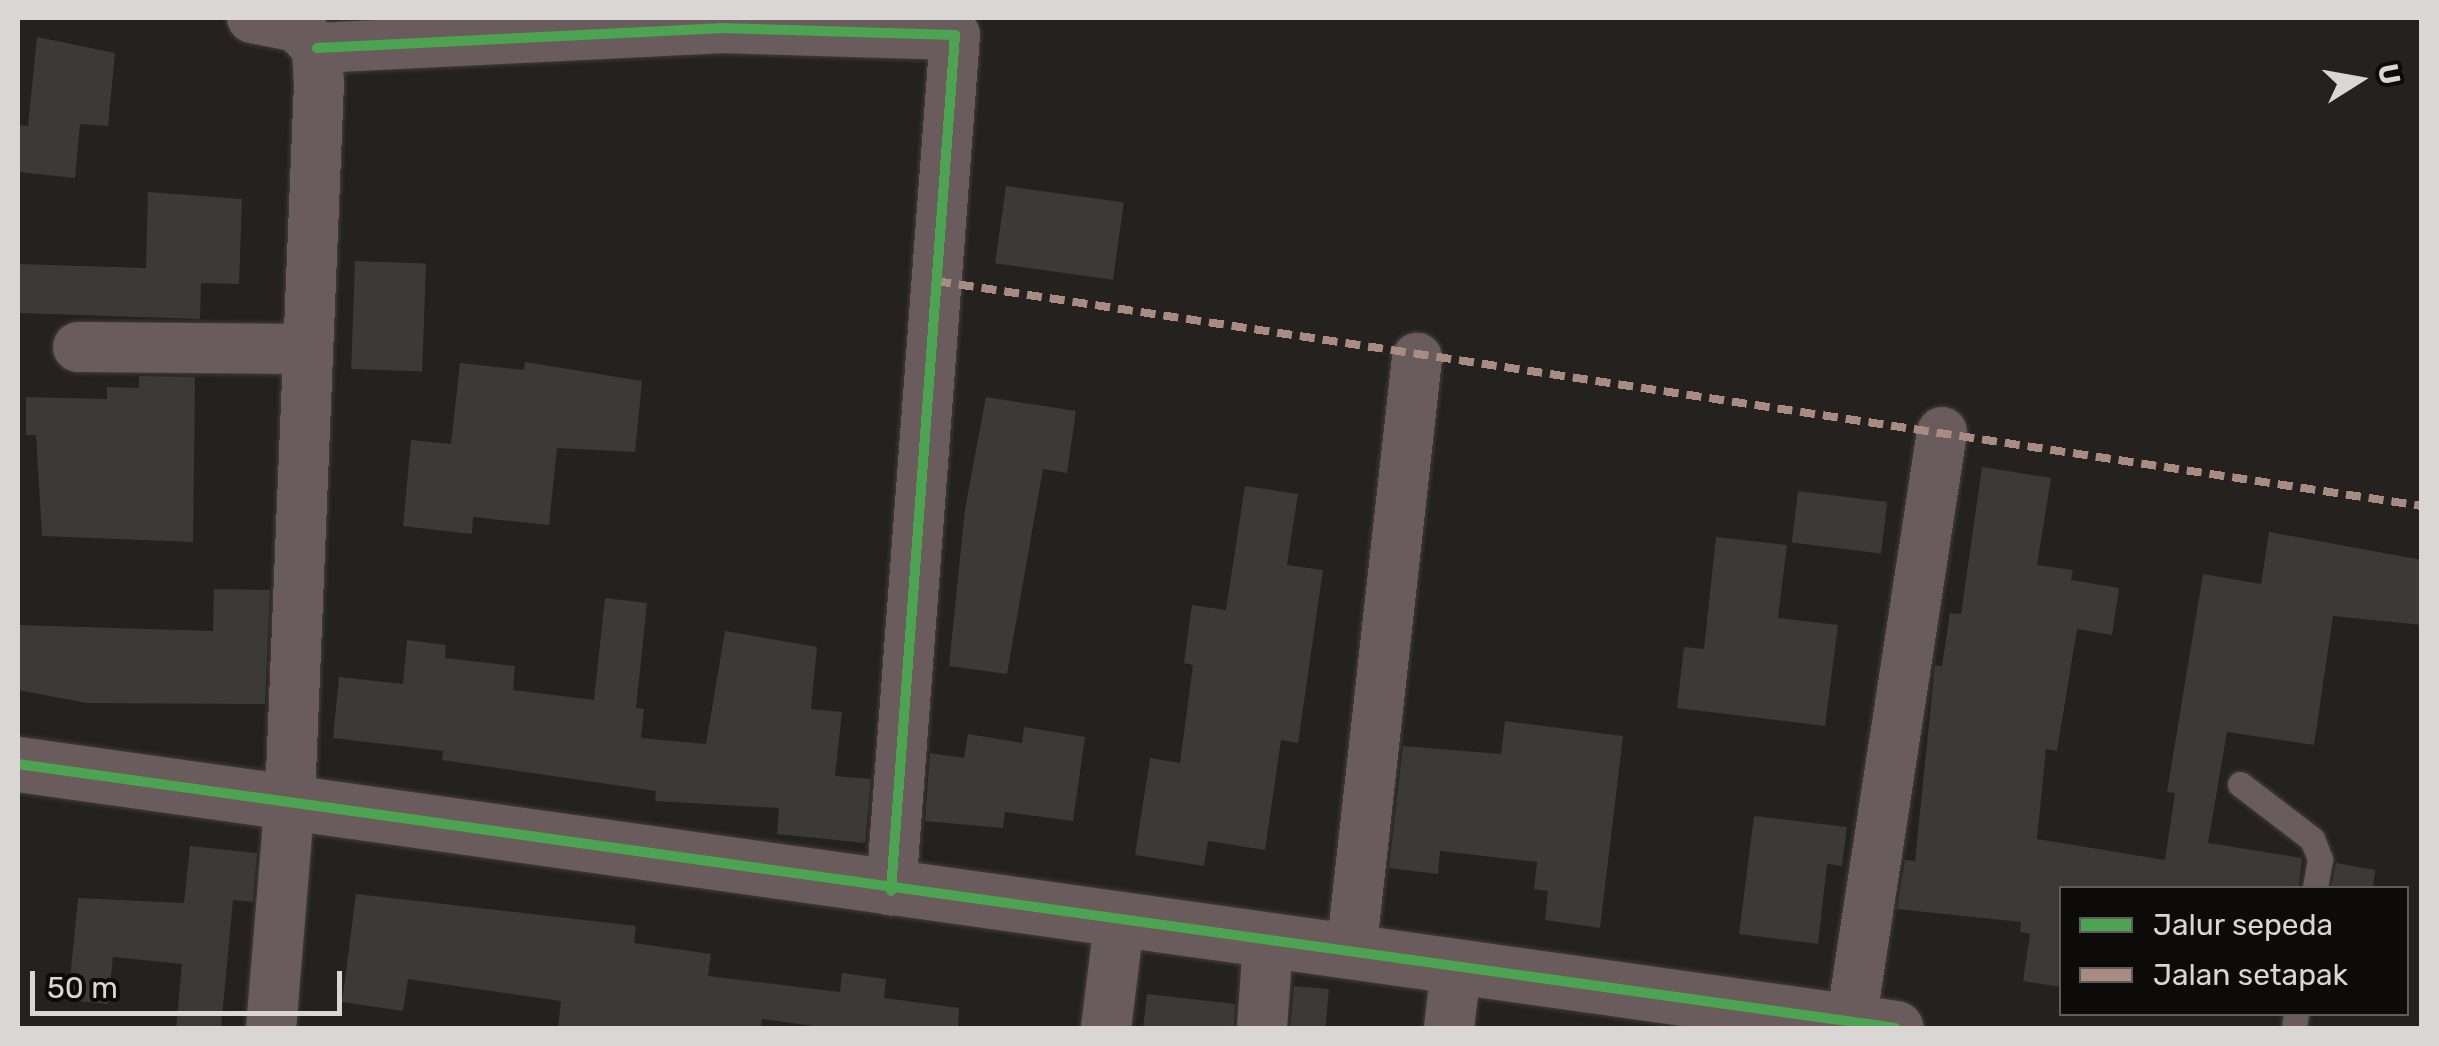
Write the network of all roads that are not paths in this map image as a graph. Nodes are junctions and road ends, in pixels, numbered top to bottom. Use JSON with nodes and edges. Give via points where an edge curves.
{"nodes":[{"id":1,"x":252,"y":18,"type":"edge"},
{"id":2,"x":317,"y":48,"type":"junction"},
{"id":3,"x":78,"y":347,"type":"dead end"},
{"id":4,"x":308,"y":350,"type":"junction"},
{"id":5,"x":1417,"y":358,"type":"dead end"},
{"id":6,"x":1942,"y":432,"type":"dead end"},
{"id":7,"x":18,"y":764,"type":"edge"},
{"id":8,"x":2240,"y":784,"type":"dead end"},
{"id":9,"x":290,"y":798,"type":"junction"},
{"id":10,"x":2315,"y":886,"type":"edge"},
{"id":11,"x":891,"y":891,"type":"junction"},
{"id":12,"x":1119,"y":923,"type":"junction"},
{"id":13,"x":1268,"y":943,"type":"junction"},
{"id":14,"x":1351,"y":953,"type":"junction"},
{"id":15,"x":1456,"y":968,"type":"junction"},
{"id":16,"x":1873,"y":1025,"type":"edge"},
{"id":17,"x":271,"y":1028,"type":"edge"},
{"id":18,"x":1106,"y":1028,"type":"edge"},
{"id":19,"x":1262,"y":1028,"type":"edge"},
{"id":20,"x":1449,"y":1028,"type":"edge"}],
"edges":[{"from":1,"to":2,"type":"street","via":[[297,26]]},
{"from":2,"to":4,"type":"street"},
{"from":2,"to":11,"type":"street","via":[[720,28],[956,35]]},
{"from":3,"to":4,"type":"street"},
{"from":4,"to":9,"type":"street"},
{"from":5,"to":14,"type":"street"},
{"from":6,"to":16,"type":"street"},
{"from":7,"to":9,"type":"street"},
{"from":8,"to":10,"type":"lane","via":[[2312,839],[2320,859]]},
{"from":9,"to":11,"type":"street"},
{"from":9,"to":17,"type":"street"},
{"from":11,"to":12,"type":"street"},
{"from":12,"to":13,"type":"street"},
{"from":12,"to":18,"type":"street"},
{"from":13,"to":14,"type":"street"},
{"from":13,"to":19,"type":"street"},
{"from":14,"to":15,"type":"street"},
{"from":15,"to":16,"type":"street"},
{"from":15,"to":20,"type":"street"}]}
